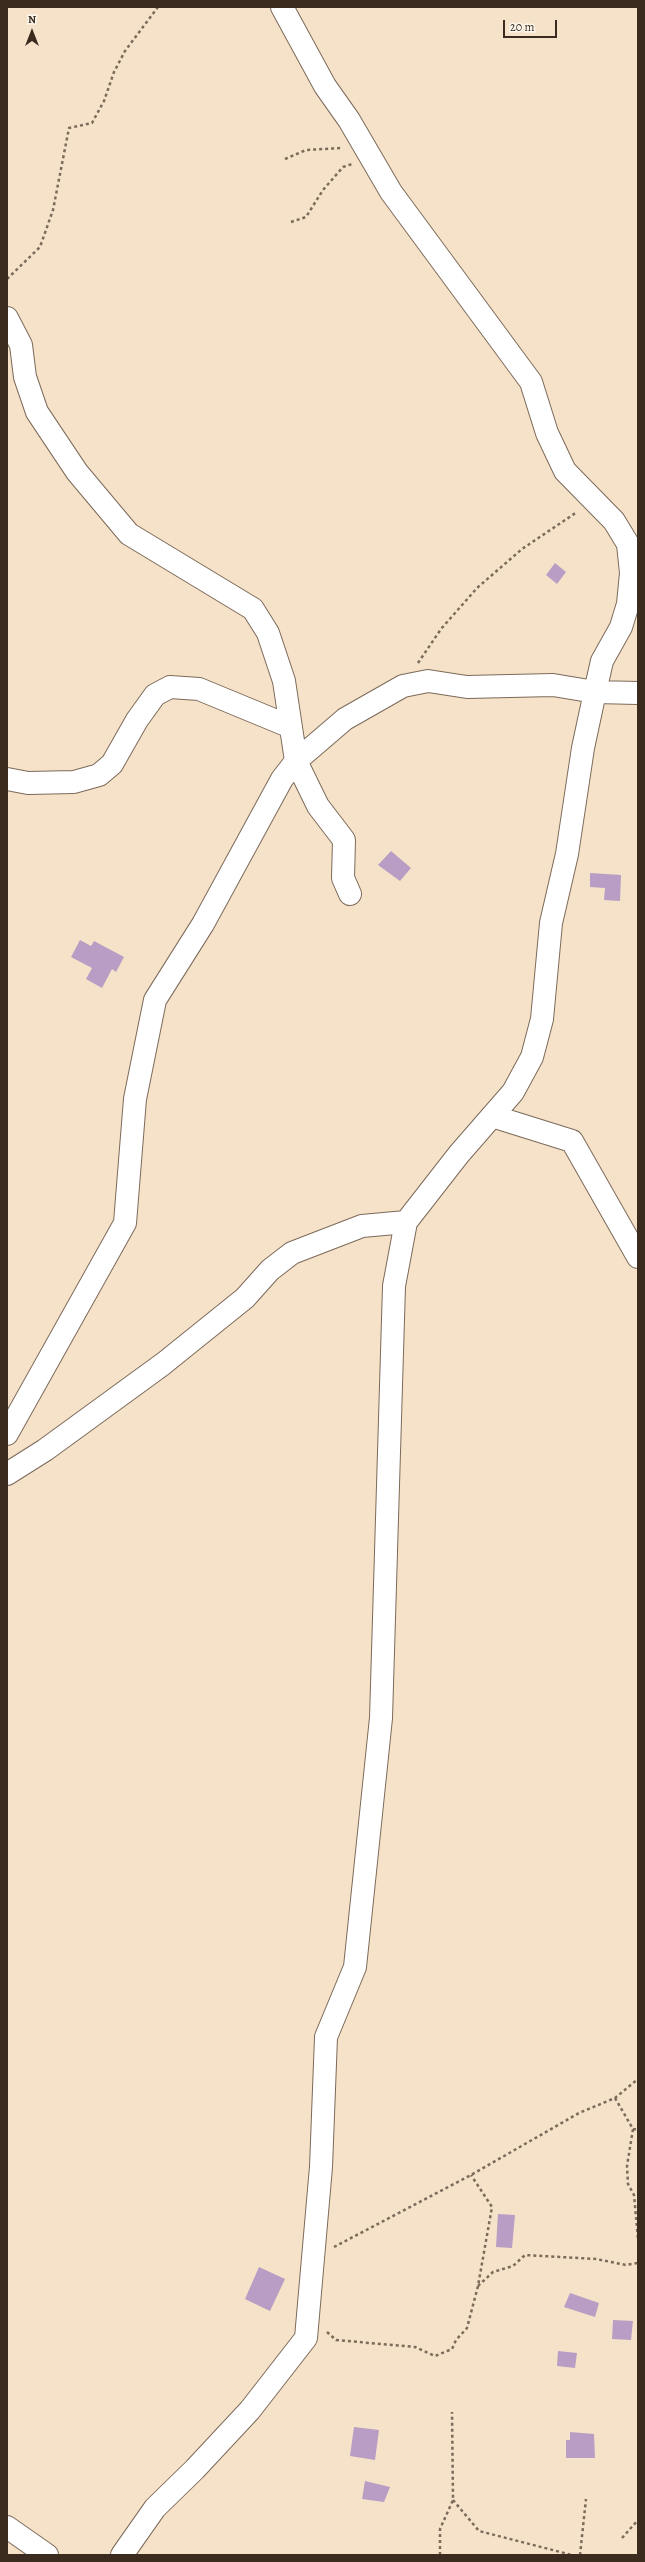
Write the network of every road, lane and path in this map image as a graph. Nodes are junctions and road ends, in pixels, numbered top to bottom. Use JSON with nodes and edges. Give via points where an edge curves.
{"nodes":[{"id":1,"x":158,"y":7,"type":"edge"},
{"id":2,"x":282,"y":7,"type":"edge"},
{"id":3,"x":370,"y":156,"type":"junction"},
{"id":4,"x":285,"y":158,"type":"dead end"},
{"id":5,"x":292,"y":222,"type":"dead end"},
{"id":6,"x":7,"y":279,"type":"edge"},
{"id":7,"x":7,"y":318,"type":"edge"},
{"id":8,"x":591,"y":497,"type":"junction"},
{"id":9,"x":403,"y":686,"type":"junction"},
{"id":10,"x":595,"y":692,"type":"junction"},
{"id":11,"x":638,"y":693,"type":"edge"},
{"id":12,"x":291,"y":727,"type":"junction"},
{"id":13,"x":296,"y":761,"type":"junction"},
{"id":14,"x":7,"y":779,"type":"edge"},
{"id":15,"x":350,"y":894,"type":"dead end"},
{"id":16,"x":492,"y":1116,"type":"junction"},
{"id":17,"x":406,"y":1222,"type":"junction"},
{"id":18,"x":638,"y":1257,"type":"edge"},
{"id":19,"x":7,"y":1434,"type":"edge"},
{"id":20,"x":7,"y":1474,"type":"edge"},
{"id":21,"x":638,"y":2079,"type":"edge"},
{"id":22,"x":615,"y":2098,"type":"junction"},
{"id":23,"x":633,"y":2129,"type":"junction"},
{"id":24,"x":638,"y":2130,"type":"edge"},
{"id":25,"x":471,"y":2175,"type":"junction"},
{"id":26,"x":638,"y":2239,"type":"edge"},
{"id":27,"x":314,"y":2258,"type":"junction"},
{"id":28,"x":638,"y":2263,"type":"edge"},
{"id":29,"x":478,"y":2286,"type":"junction"},
{"id":30,"x":308,"y":2327,"type":"junction"},
{"id":31,"x":452,"y":2412,"type":"dead end"},
{"id":32,"x":586,"y":2499,"type":"dead end"},
{"id":33,"x":453,"y":2500,"type":"junction"},
{"id":34,"x":638,"y":2520,"type":"edge"},
{"id":35,"x":7,"y":2527,"type":"edge"},
{"id":36,"x":622,"y":2538,"type":"dead end"},
{"id":37,"x":47,"y":2555,"type":"edge"},
{"id":38,"x":122,"y":2555,"type":"edge"},
{"id":39,"x":440,"y":2555,"type":"edge"},
{"id":40,"x":572,"y":2555,"type":"edge"},
{"id":41,"x":580,"y":2555,"type":"edge"}],
"edges":[{"from":1,"to":6,"type":"path","via":[[114,72],[104,101],[92,123],[69,128],[53,210],[40,247]]},
{"from":2,"to":3,"type":"street","via":[[325,86]]},
{"from":3,"to":4,"type":"path","via":[[306,150]]},
{"from":3,"to":5,"type":"path","via":[[343,167],[323,190],[306,217]]},
{"from":3,"to":8,"type":"street","via":[[391,192],[531,382],[547,433],[565,471]]},
{"from":7,"to":12,"type":"street","via":[[21,345],[25,377],[37,412],[77,472],[129,534],[253,609],[268,633],[284,680]]},
{"from":8,"to":9,"type":"path","via":[[575,513],[522,549],[477,588],[441,629]]},
{"from":8,"to":10,"type":"street","via":[[614,521],[628,544],[631,573],[628,604],[621,627],[602,660]]},
{"from":9,"to":10,"type":"street","via":[[428,681],[467,687],[553,685]]},
{"from":9,"to":13,"type":"street","via":[[345,719]]},
{"from":10,"to":11,"type":"street"},
{"from":10,"to":16,"type":"street","via":[[583,748],[567,854],[551,923],[542,1019],[532,1057],[513,1092]]},
{"from":12,"to":13,"type":"street"},
{"from":12,"to":14,"type":"street","via":[[200,689],[170,687],[155,695],[112,764],[99,775],[74,782],[28,783]]},
{"from":13,"to":15,"type":"street","via":[[318,806],[344,840],[343,878]]},
{"from":13,"to":19,"type":"street","via":[[282,779],[203,924],[155,1000],[135,1099],[125,1223]]},
{"from":16,"to":17,"type":"street"},
{"from":16,"to":18,"type":"street","via":[[572,1141]]},
{"from":17,"to":20,"type":"street","via":[[362,1226],[292,1253],[270,1270],[245,1298],[163,1364],[45,1450]]},
{"from":17,"to":27,"type":"street","via":[[394,1286],[381,1718],[355,1967],[326,2038],[321,2167]]},
{"from":21,"to":22,"type":"path"},
{"from":22,"to":23,"type":"path"},
{"from":22,"to":25,"type":"path","via":[[579,2113]]},
{"from":23,"to":24,"type":"path"},
{"from":23,"to":26,"type":"path","via":[[627,2166],[628,2184],[634,2195]]},
{"from":25,"to":27,"type":"path"},
{"from":25,"to":29,"type":"path","via":[[492,2207]]},
{"from":27,"to":30,"type":"street"},
{"from":28,"to":29,"type":"path","via":[[626,2265],[596,2259],[524,2255],[513,2266],[493,2272]]},
{"from":29,"to":30,"type":"path","via":[[467,2328],[452,2349],[435,2356],[416,2347],[336,2340],[322,2328]]},
{"from":30,"to":38,"type":"street","via":[[306,2338],[250,2410],[155,2508]]},
{"from":31,"to":33,"type":"path"},
{"from":32,"to":41,"type":"path"},
{"from":33,"to":39,"type":"path","via":[[440,2529]]},
{"from":33,"to":40,"type":"path","via":[[479,2531]]},
{"from":34,"to":36,"type":"path"},
{"from":35,"to":37,"type":"street"}]}
